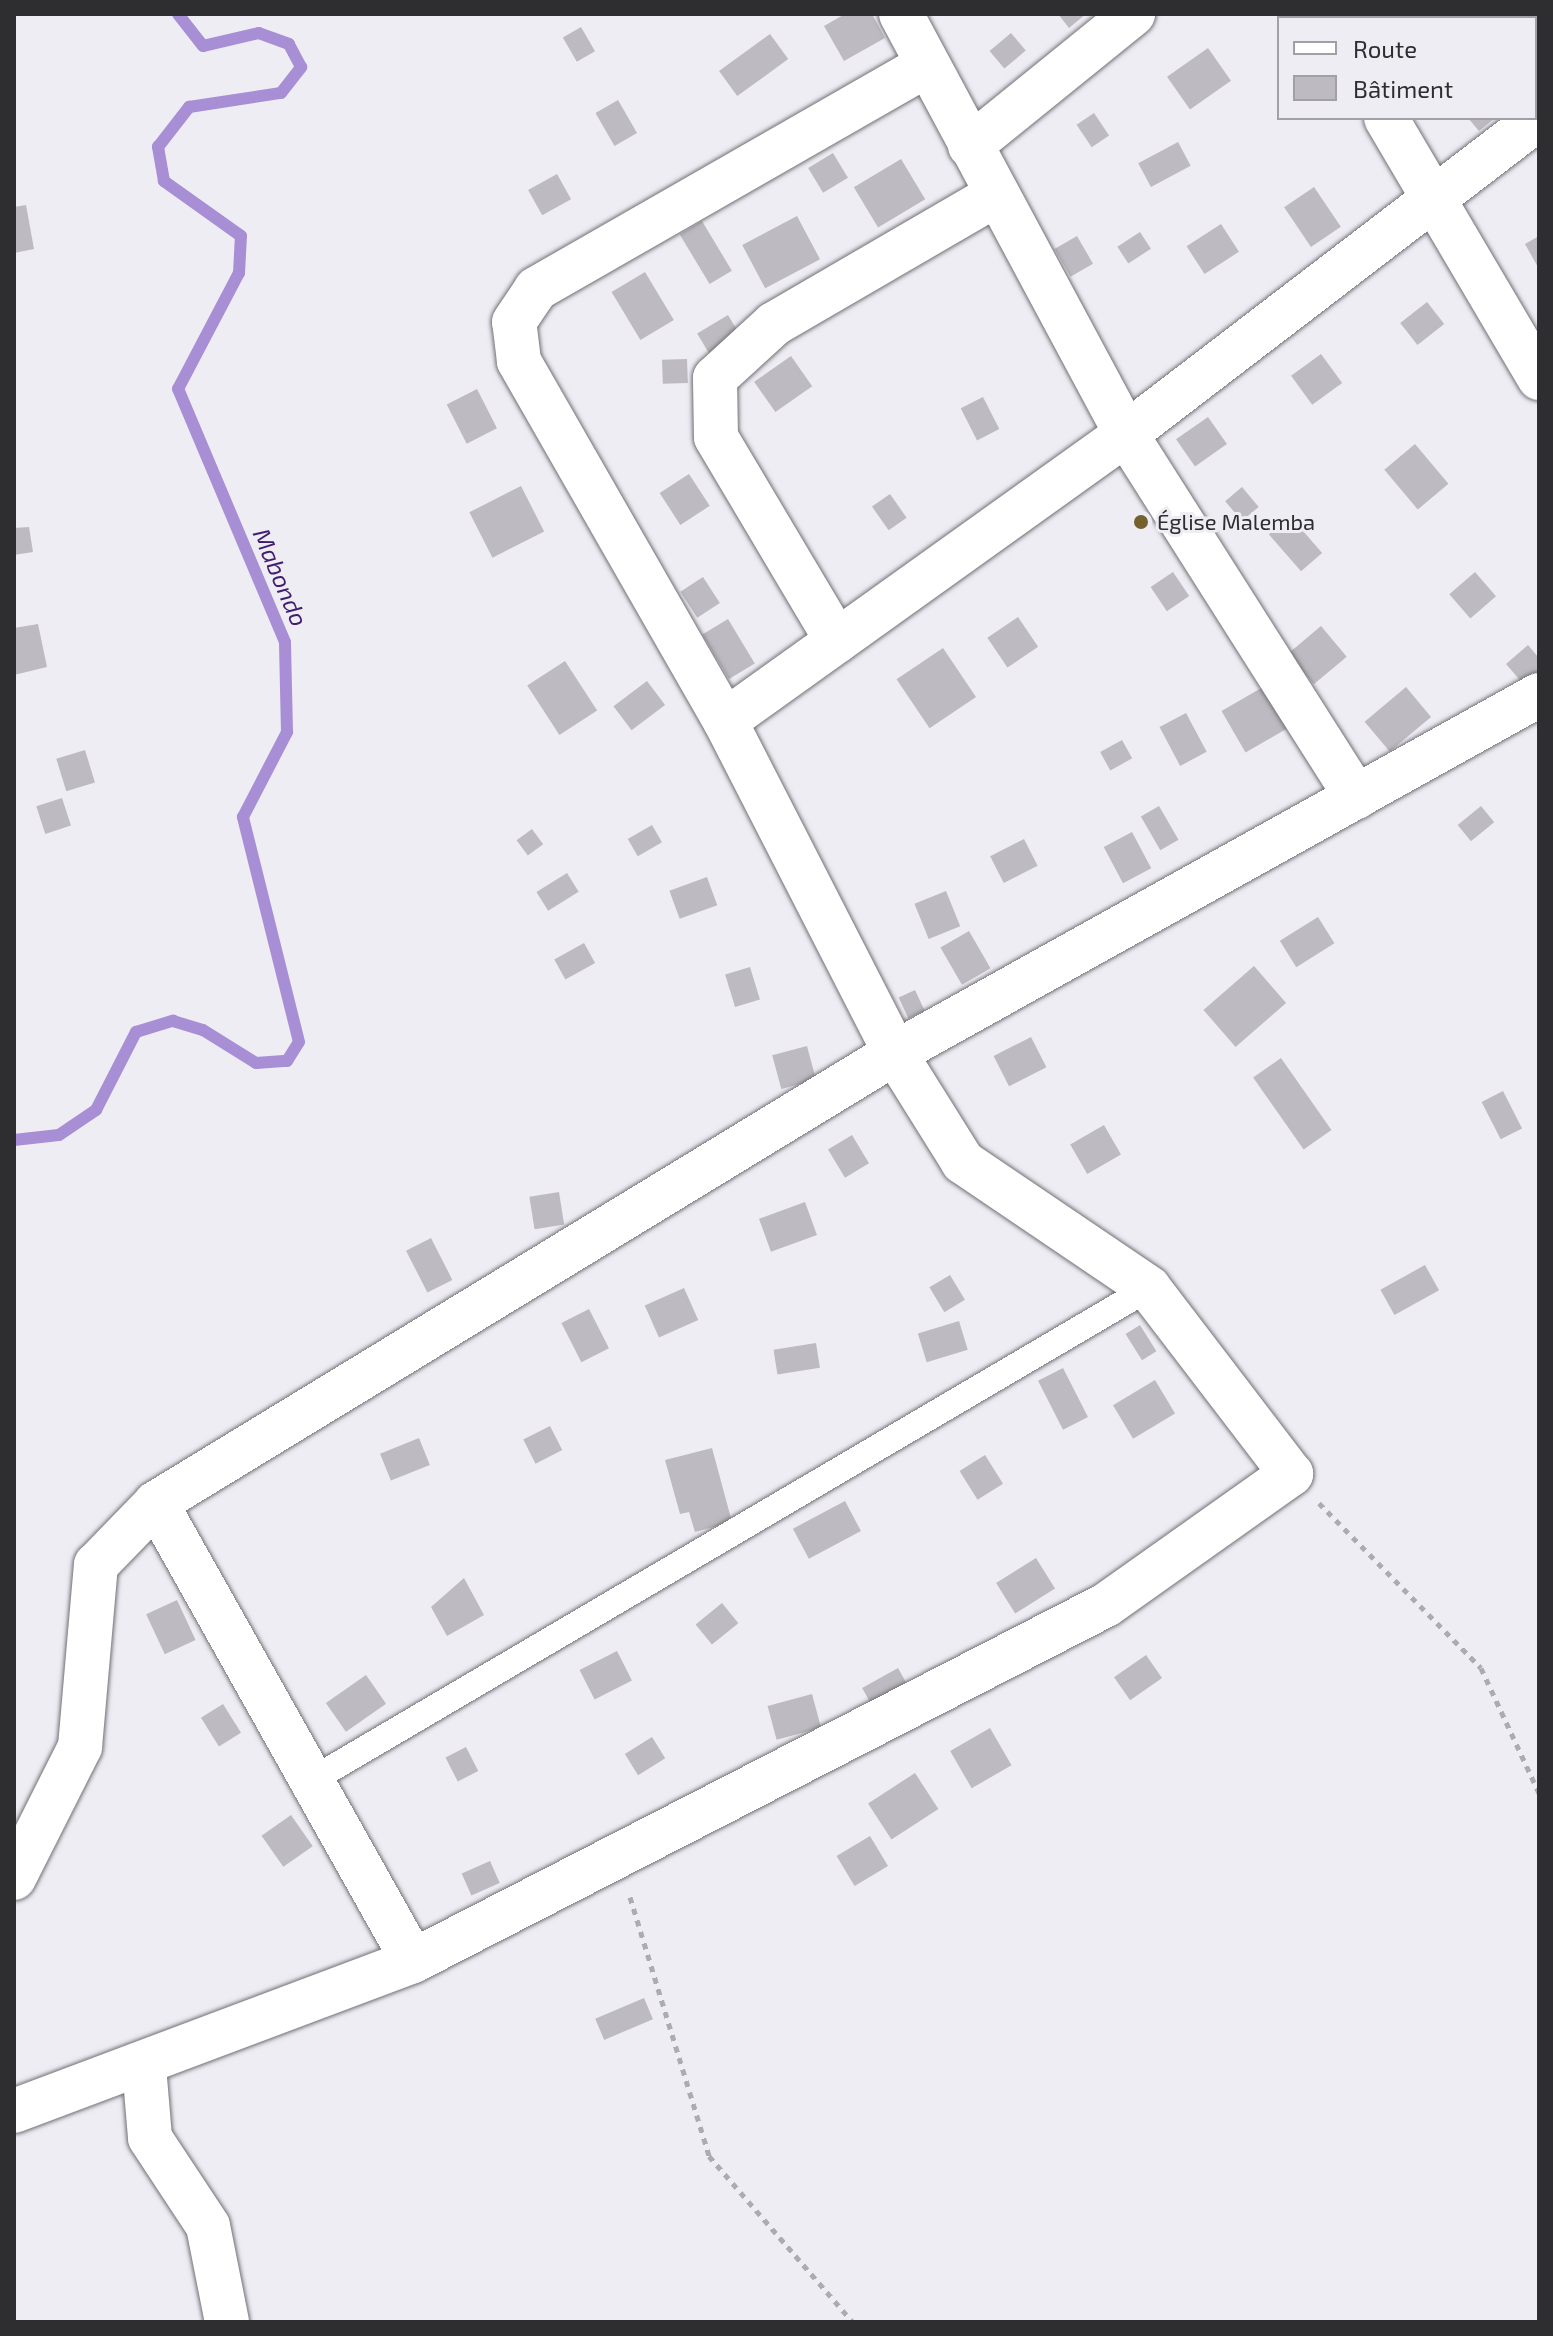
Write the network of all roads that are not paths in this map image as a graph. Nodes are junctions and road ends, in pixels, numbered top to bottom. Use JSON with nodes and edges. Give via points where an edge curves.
{"nodes":[{"id":1,"x":901,"y":14,"type":"edge"},
{"id":2,"x":1133,"y":14,"type":"edge"},
{"id":3,"x":927,"y":65,"type":"junction"},
{"id":4,"x":1387,"y":120,"type":"edge"},
{"id":5,"x":1536,"y":120,"type":"edge"},
{"id":6,"x":970,"y":146,"type":"junction"},
{"id":7,"x":997,"y":194,"type":"junction"},
{"id":8,"x":1432,"y":199,"type":"junction"},
{"id":9,"x":1539,"y":378,"type":"edge"},
{"id":10,"x":1126,"y":434,"type":"junction"},
{"id":11,"x":837,"y":641,"type":"junction"},
{"id":12,"x":1539,"y":695,"type":"edge"},
{"id":13,"x":725,"y":721,"type":"junction"},
{"id":14,"x":1356,"y":797,"type":"junction"},
{"id":15,"x":895,"y":1053,"type":"junction"},
{"id":16,"x":1149,"y":1288,"type":"junction"},
{"id":17,"x":156,"y":1503,"type":"junction"},
{"id":18,"x":312,"y":1780,"type":"junction"},
{"id":19,"x":14,"y":1878,"type":"edge"},
{"id":20,"x":413,"y":1961,"type":"junction"},
{"id":21,"x":144,"y":2066,"type":"junction"},
{"id":22,"x":14,"y":2111,"type":"edge"},
{"id":23,"x":227,"y":2322,"type":"edge"}],
"edges":[{"from":1,"to":3,"type":"street"},
{"from":2,"to":6,"type":"street"},
{"from":3,"to":6,"type":"street"},
{"from":3,"to":13,"type":"street","via":[[536,289],[514,322],[519,361]]},
{"from":4,"to":8,"type":"street"},
{"from":5,"to":8,"type":"street"},
{"from":6,"to":7,"type":"street"},
{"from":7,"to":10,"type":"street"},
{"from":7,"to":11,"type":"street","via":[[774,324],[715,378],[716,437]]},
{"from":8,"to":9,"type":"street"},
{"from":8,"to":10,"type":"street"},
{"from":10,"to":11,"type":"street"},
{"from":10,"to":14,"type":"street"},
{"from":11,"to":13,"type":"street"},
{"from":12,"to":14,"type":"street"},
{"from":13,"to":15,"type":"street"},
{"from":14,"to":15,"type":"street"},
{"from":15,"to":16,"type":"street","via":[[963,1162]]},
{"from":15,"to":17,"type":"street"},
{"from":16,"to":18,"type":"lane"},
{"from":16,"to":20,"type":"street","via":[[1291,1474],[1106,1605]]},
{"from":17,"to":18,"type":"street"},
{"from":17,"to":19,"type":"street","via":[[96,1565],[80,1747]]},
{"from":18,"to":20,"type":"street"},
{"from":20,"to":21,"type":"street"},
{"from":21,"to":22,"type":"street"},
{"from":21,"to":23,"type":"street","via":[[150,2138],[208,2226]]}]}
